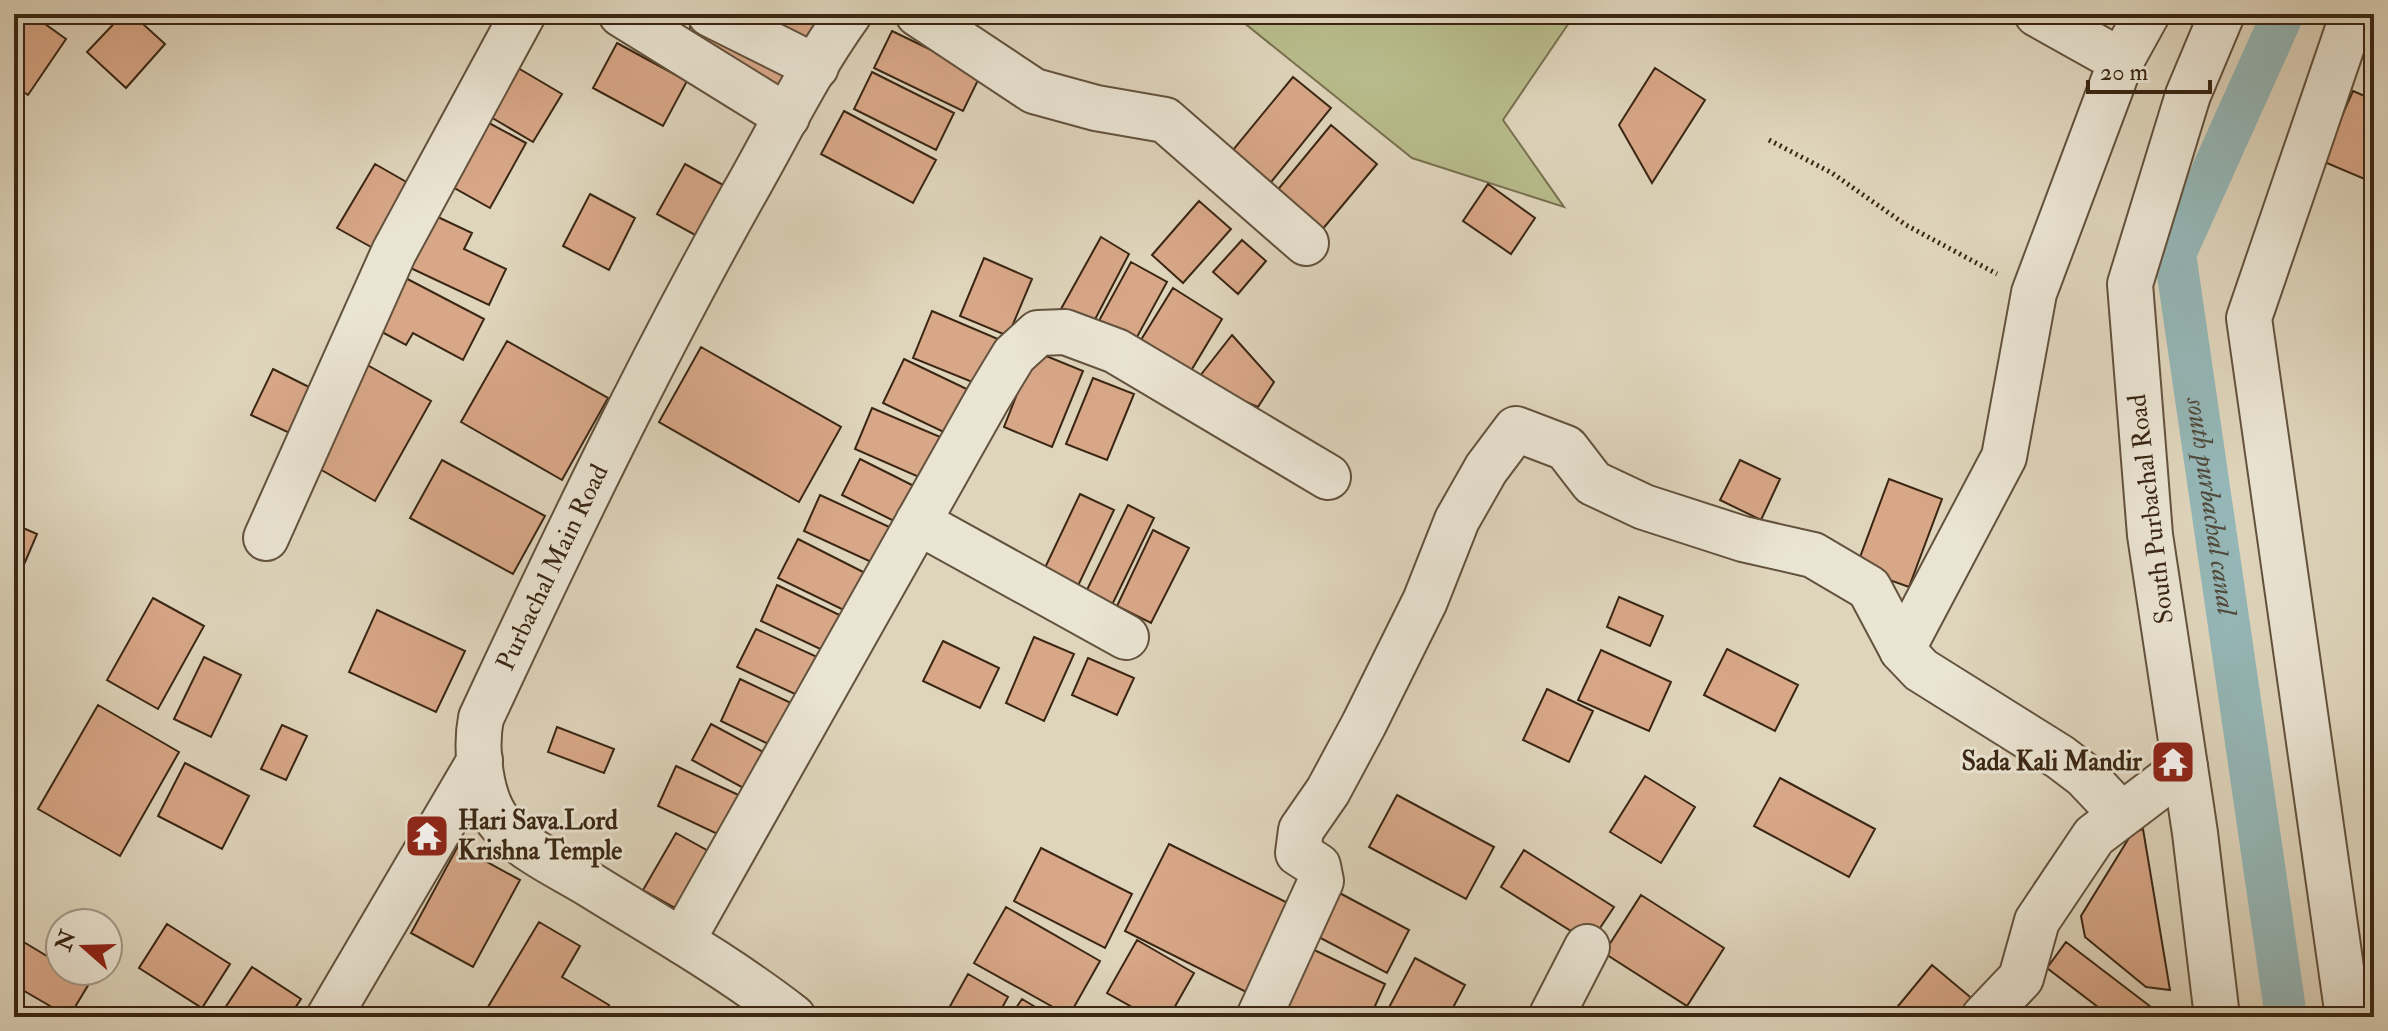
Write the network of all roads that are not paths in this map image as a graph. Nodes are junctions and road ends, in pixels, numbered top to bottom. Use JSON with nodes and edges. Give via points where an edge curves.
{"nodes":[{"id":1,"x":523,"y":14,"type":"edge"},
{"id":2,"x":621,"y":14,"type":"edge"},
{"id":3,"x":710,"y":14,"type":"edge"},
{"id":4,"x":849,"y":14,"type":"edge"},
{"id":5,"x":918,"y":14,"type":"edge"},
{"id":6,"x":2037,"y":14,"type":"edge"},
{"id":7,"x":2147,"y":14,"type":"edge"},
{"id":8,"x":2222,"y":14,"type":"edge"},
{"id":9,"x":2353,"y":14,"type":"edge"},
{"id":10,"x":2121,"y":61,"type":"junction"},
{"id":11,"x":816,"y":67,"type":"junction"},
{"id":12,"x":787,"y":117,"type":"junction"},
{"id":13,"x":1306,"y":243,"type":"dead end"},
{"id":14,"x":1328,"y":477,"type":"dead end"},
{"id":15,"x":918,"y":522,"type":"junction"},
{"id":16,"x":266,"y":538,"type":"dead end"},
{"id":17,"x":1126,"y":637,"type":"dead end"},
{"id":18,"x":1902,"y":650,"type":"junction"},
{"id":19,"x":480,"y":760,"type":"junction"},
{"id":20,"x":2185,"y":767,"type":"junction"},
{"id":21,"x":2121,"y":814,"type":"junction"},
{"id":22,"x":682,"y":941,"type":"junction"},
{"id":23,"x":1587,"y":947,"type":"dead end"},
{"id":24,"x":1272,"y":1013,"type":"edge"},
{"id":25,"x":329,"y":1017,"type":"edge"},
{"id":26,"x":793,"y":1017,"type":"edge"},
{"id":27,"x":1551,"y":1017,"type":"edge"},
{"id":28,"x":1984,"y":1017,"type":"edge"},
{"id":29,"x":2217,"y":1017,"type":"edge"},
{"id":30,"x":2348,"y":1017,"type":"edge"}],
"edges":[{"from":1,"to":16,"type":"street","via":[[394,252]]},
{"from":2,"to":12,"type":"street"},
{"from":3,"to":11,"type":"street"},
{"from":4,"to":11,"type":"street","name":"Purbachal Main Road"},
{"from":5,"to":13,"type":"street","via":[[1034,91],[1165,120]]},
{"from":6,"to":10,"type":"street"},
{"from":7,"to":10,"type":"street"},
{"from":8,"to":20,"type":"street","name":"South Purbachal Road","via":[[2188,95],[2130,284],[2150,535]]},
{"from":9,"to":30,"type":"street","via":[[2249,318]]},
{"from":10,"to":18,"type":"street","via":[[2034,293],[2004,457]]},
{"from":11,"to":12,"type":"street","name":"Purbachal Main Road"},
{"from":12,"to":19,"type":"street","name":"Purbachal Main Road","via":[[668,330],[566,535],[481,718]]},
{"from":14,"to":15,"type":"street","via":[[1116,351],[1065,332],[1038,333],[1014,355]]},
{"from":15,"to":17,"type":"street"},
{"from":15,"to":22,"type":"street"},
{"from":18,"to":21,"type":"street","via":[[1921,670],[2060,757]]},
{"from":18,"to":24,"type":"street","via":[[1869,588],[1813,555],[1644,507],[1593,483],[1566,448],[1516,429],[1457,520],[1425,601],[1364,724],[1301,830],[1298,853],[1318,866],[1321,881]]},
{"from":19,"to":22,"type":"street","name":"Purbachal Main Road","via":[[491,809],[515,838]]},
{"from":19,"to":25,"type":"street"},
{"from":20,"to":21,"type":"street"},
{"from":20,"to":29,"type":"street","name":"South Purbachal Road"},
{"from":21,"to":28,"type":"street","via":[[2094,836],[2037,921],[2021,978]]},
{"from":22,"to":26,"type":"street","name":"Purbachal Main Road"},
{"from":23,"to":27,"type":"street"}]}
